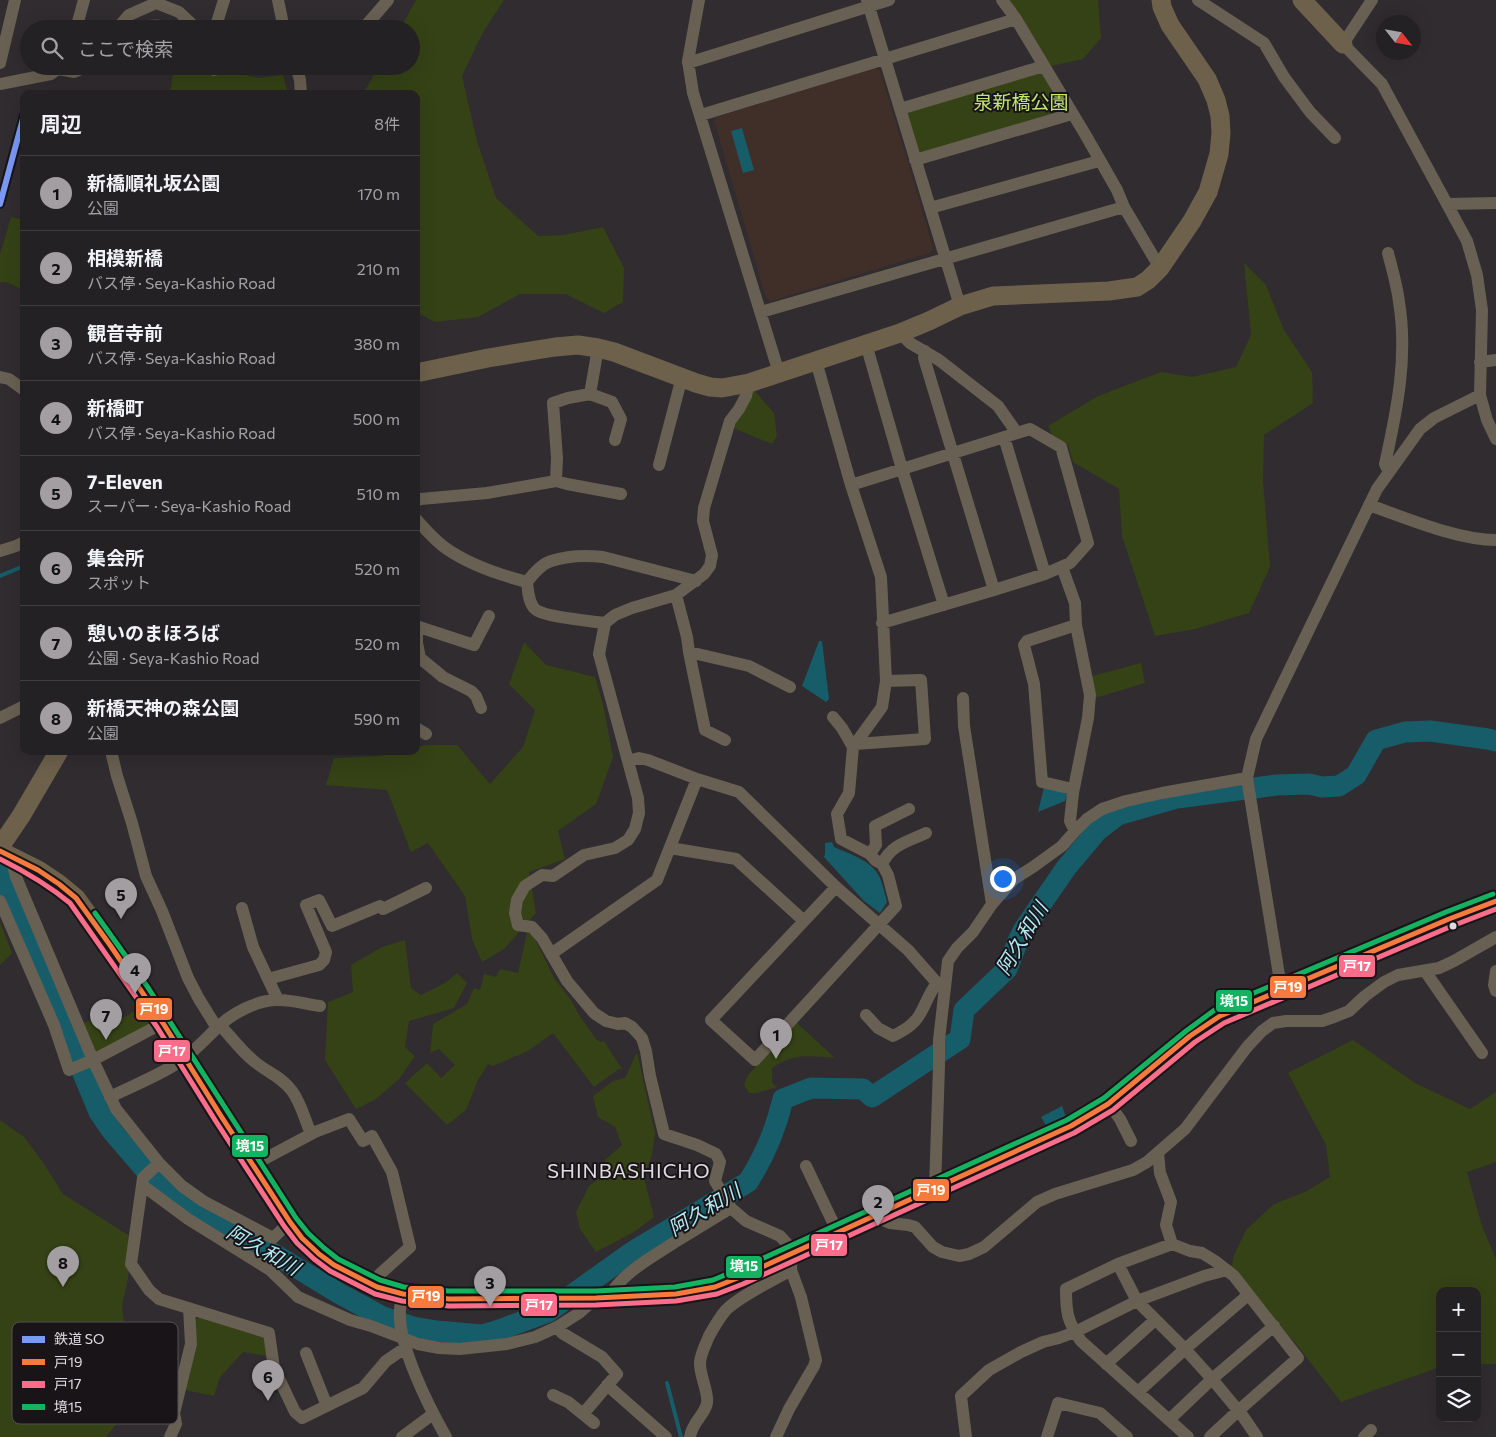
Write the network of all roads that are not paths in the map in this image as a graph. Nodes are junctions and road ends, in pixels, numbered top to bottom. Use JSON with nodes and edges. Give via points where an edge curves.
{"nodes":[{"id":1,"x":15,"y":0,"type":"edge"},
{"id":2,"x":84,"y":0,"type":"edge"},
{"id":3,"x":224,"y":0,"type":"edge"},
{"id":4,"x":278,"y":0,"type":"edge"},
{"id":5,"x":388,"y":0,"type":"edge"},
{"id":6,"x":889,"y":0,"type":"edge"},
{"id":7,"x":1002,"y":0,"type":"edge"},
{"id":8,"x":1161,"y":0,"type":"edge"},
{"id":9,"x":1198,"y":0,"type":"edge"},
{"id":10,"x":1302,"y":0,"type":"edge"},
{"id":11,"x":1372,"y":0,"type":"edge"},
{"id":12,"x":703,"y":1,"type":"edge"},
{"id":13,"x":157,"y":2,"type":"edge"},
{"id":14,"x":868,"y":3,"type":"edge"},
{"id":15,"x":1016,"y":19,"type":"junction"},
{"id":16,"x":78,"y":20,"type":"edge"},
{"id":17,"x":125,"y":20,"type":"edge"},
{"id":18,"x":188,"y":20,"type":"edge"},
{"id":19,"x":218,"y":20,"type":"edge"},
{"id":20,"x":282,"y":20,"type":"edge"},
{"id":21,"x":371,"y":20,"type":"edge"},
{"id":22,"x":1343,"y":44,"type":"junction"},
{"id":23,"x":884,"y":59,"type":"junction"},
{"id":24,"x":0,"y":63,"type":"edge"},
{"id":25,"x":688,"y":63,"type":"junction"},
{"id":26,"x":1044,"y":66,"type":"junction"},
{"id":27,"x":46,"y":75,"type":"edge"},
{"id":28,"x":299,"y":75,"type":"edge"},
{"id":29,"x":0,"y":84,"type":"edge"},
{"id":30,"x":301,"y":90,"type":"edge"},
{"id":31,"x":900,"y":109,"type":"junction"},
{"id":32,"x":1072,"y":114,"type":"junction"},
{"id":33,"x":701,"y":115,"type":"junction"},
{"id":34,"x":1335,"y":138,"type":"dead end"},
{"id":35,"x":915,"y":160,"type":"junction"},
{"id":36,"x":1099,"y":161,"type":"junction"},
{"id":37,"x":1496,"y":203,"type":"edge"},
{"id":38,"x":1447,"y":204,"type":"junction"},
{"id":39,"x":1124,"y":207,"type":"junction"},
{"id":40,"x":930,"y":208,"type":"junction"},
{"id":41,"x":1388,"y":253,"type":"dead end"},
{"id":42,"x":945,"y":259,"type":"junction"},
{"id":43,"x":1160,"y":268,"type":"junction"},
{"id":44,"x":960,"y":306,"type":"junction"},
{"id":45,"x":761,"y":312,"type":"junction"},
{"id":46,"x":900,"y":333,"type":"junction"},
{"id":47,"x":866,"y":344,"type":"junction"},
{"id":48,"x":598,"y":348,"type":"junction"},
{"id":49,"x":925,"y":352,"type":"junction"},
{"id":50,"x":1496,"y":360,"type":"edge"},
{"id":51,"x":816,"y":361,"type":"junction"},
{"id":52,"x":1480,"y":362,"type":"junction"},
{"id":53,"x":420,"y":371,"type":"edge"},
{"id":54,"x":779,"y":373,"type":"junction"},
{"id":55,"x":0,"y":377,"type":"edge"},
{"id":56,"x":682,"y":378,"type":"junction"},
{"id":57,"x":749,"y":383,"type":"junction"},
{"id":58,"x":20,"y":387,"type":"edge"},
{"id":59,"x":590,"y":394,"type":"junction"},
{"id":60,"x":1480,"y":396,"type":"junction"},
{"id":61,"x":1017,"y":433,"type":"junction"},
{"id":62,"x":1004,"y":437,"type":"junction"},
{"id":63,"x":1496,"y":439,"type":"edge"},
{"id":64,"x":615,"y":440,"type":"dead end"},
{"id":65,"x":953,"y":453,"type":"junction"},
{"id":66,"x":659,"y":466,"type":"dead end"},
{"id":67,"x":902,"y":469,"type":"junction"},
{"id":68,"x":1389,"y":472,"type":"junction"},
{"id":69,"x":556,"y":481,"type":"junction"},
{"id":70,"x":851,"y":485,"type":"junction"},
{"id":71,"x":621,"y":494,"type":"dead end"},
{"id":72,"x":420,"y":499,"type":"edge"},
{"id":73,"x":1369,"y":505,"type":"junction"},
{"id":74,"x":420,"y":524,"type":"edge"},
{"id":75,"x":1496,"y":540,"type":"edge"},
{"id":76,"x":20,"y":544,"type":"edge"},
{"id":77,"x":0,"y":551,"type":"edge"},
{"id":78,"x":1062,"y":567,"type":"junction"},
{"id":79,"x":1044,"y":574,"type":"junction"},
{"id":80,"x":696,"y":581,"type":"junction"},
{"id":81,"x":527,"y":582,"type":"junction"},
{"id":82,"x":994,"y":590,"type":"junction"},
{"id":83,"x":676,"y":595,"type":"junction"},
{"id":84,"x":944,"y":604,"type":"junction"},
{"id":85,"x":489,"y":616,"type":"dead end"},
{"id":86,"x":605,"y":623,"type":"junction"},
{"id":87,"x":882,"y":623,"type":"junction"},
{"id":88,"x":1076,"y":625,"type":"junction"},
{"id":89,"x":420,"y":627,"type":"edge"},
{"id":90,"x":689,"y":652,"type":"junction"},
{"id":91,"x":420,"y":658,"type":"edge"},
{"id":92,"x":886,"y":681,"type":"junction"},
{"id":93,"x":790,"y":687,"type":"dead end"},
{"id":94,"x":963,"y":698,"type":"dead end"},
{"id":95,"x":20,"y":708,"type":"edge"},
{"id":96,"x":481,"y":708,"type":"dead end"},
{"id":97,"x":833,"y":717,"type":"dead end"},
{"id":98,"x":0,"y":718,"type":"edge"},
{"id":99,"x":725,"y":740,"type":"dead end"},
{"id":100,"x":854,"y":746,"type":"junction"},
{"id":101,"x":57,"y":755,"type":"edge"},
{"id":102,"x":112,"y":755,"type":"edge"},
{"id":103,"x":628,"y":761,"type":"junction"},
{"id":104,"x":697,"y":779,"type":"junction"},
{"id":105,"x":1248,"y":781,"type":"junction"},
{"id":106,"x":1073,"y":788,"type":"junction"},
{"id":107,"x":909,"y":810,"type":"dead end"},
{"id":108,"x":1075,"y":831,"type":"junction"},
{"id":109,"x":926,"y":833,"type":"dead end"},
{"id":110,"x":670,"y":848,"type":"junction"},
{"id":111,"x":4,"y":851,"type":"edge"},
{"id":112,"x":870,"y":854,"type":"junction"},
{"id":113,"x":882,"y":864,"type":"junction"},
{"id":114,"x":836,"y":887,"type":"junction"},
{"id":115,"x":426,"y":888,"type":"dead end"},
{"id":116,"x":0,"y":901,"type":"edge"},
{"id":117,"x":1496,"y":901,"type":"edge"},
{"id":118,"x":992,"y":904,"type":"junction"},
{"id":119,"x":242,"y":908,"type":"dead end"},
{"id":120,"x":804,"y":921,"type":"junction"},
{"id":121,"x":879,"y":924,"type":"junction"},
{"id":122,"x":1496,"y":936,"type":"edge"},
{"id":123,"x":551,"y":954,"type":"junction"},
{"id":124,"x":1425,"y":971,"type":"junction"},
{"id":125,"x":1496,"y":971,"type":"edge"},
{"id":126,"x":268,"y":979,"type":"junction"},
{"id":127,"x":941,"y":984,"type":"junction"},
{"id":128,"x":1284,"y":988,"type":"junction"},
{"id":129,"x":1496,"y":991,"type":"edge"},
{"id":130,"x":278,"y":1000,"type":"junction"},
{"id":131,"x":320,"y":1006,"type":"dead end"},
{"id":132,"x":866,"y":1015,"type":"dead end"},
{"id":133,"x":163,"y":1023,"type":"junction"},
{"id":134,"x":218,"y":1026,"type":"junction"},
{"id":135,"x":1482,"y":1053,"type":"dead end"},
{"id":136,"x":185,"y":1058,"type":"junction"},
{"id":137,"x":91,"y":1061,"type":"junction"},
{"id":138,"x":110,"y":1097,"type":"junction"},
{"id":139,"x":1108,"y":1104,"type":"junction"},
{"id":140,"x":311,"y":1134,"type":"junction"},
{"id":141,"x":1131,"y":1141,"type":"dead end"},
{"id":142,"x":1158,"y":1153,"type":"junction"},
{"id":143,"x":158,"y":1164,"type":"junction"},
{"id":144,"x":252,"y":1165,"type":"junction"},
{"id":145,"x":806,"y":1166,"type":"dead end"},
{"id":146,"x":143,"y":1182,"type":"junction"},
{"id":147,"x":935,"y":1188,"type":"junction"},
{"id":148,"x":730,"y":1207,"type":"junction"},
{"id":149,"x":874,"y":1216,"type":"junction"},
{"id":150,"x":290,"y":1222,"type":"junction"},
{"id":151,"x":838,"y":1233,"type":"junction"},
{"id":152,"x":1172,"y":1244,"type":"junction"},
{"id":153,"x":791,"y":1262,"type":"junction"},
{"id":154,"x":1118,"y":1264,"type":"junction"},
{"id":155,"x":1226,"y":1270,"type":"junction"},
{"id":156,"x":372,"y":1284,"type":"junction"},
{"id":157,"x":1248,"y":1295,"type":"junction"},
{"id":158,"x":597,"y":1298,"type":"junction"},
{"id":159,"x":1137,"y":1301,"type":"junction"},
{"id":160,"x":401,"y":1302,"type":"junction"},
{"id":161,"x":189,"y":1308,"type":"junction"},
{"id":162,"x":1155,"y":1320,"type":"junction"},
{"id":163,"x":1274,"y":1326,"type":"junction"},
{"id":164,"x":557,"y":1327,"type":"junction"},
{"id":165,"x":1075,"y":1332,"type":"junction"},
{"id":166,"x":404,"y":1340,"type":"junction"},
{"id":167,"x":1185,"y":1349,"type":"junction"},
{"id":168,"x":306,"y":1354,"type":"dead end"},
{"id":169,"x":1106,"y":1364,"type":"junction"},
{"id":170,"x":1212,"y":1379,"type":"junction"},
{"id":171,"x":607,"y":1385,"type":"junction"},
{"id":172,"x":1138,"y":1391,"type":"junction"},
{"id":173,"x":553,"y":1396,"type":"dead end"},
{"id":174,"x":178,"y":1397,"type":"edge"},
{"id":175,"x":327,"y":1406,"type":"junction"},
{"id":176,"x":1238,"y":1411,"type":"junction"},
{"id":177,"x":433,"y":1414,"type":"junction"},
{"id":178,"x":583,"y":1414,"type":"junction"},
{"id":179,"x":1170,"y":1419,"type":"junction"},
{"id":180,"x":594,"y":1423,"type":"dead end"},
{"id":181,"x":176,"y":1424,"type":"edge"},
{"id":182,"x":414,"y":1432,"type":"edge"},
{"id":183,"x":170,"y":1437,"type":"edge"},
{"id":184,"x":402,"y":1437,"type":"edge"},
{"id":185,"x":446,"y":1437,"type":"edge"},
{"id":186,"x":666,"y":1437,"type":"edge"},
{"id":187,"x":690,"y":1437,"type":"edge"},
{"id":188,"x":776,"y":1437,"type":"edge"},
{"id":189,"x":966,"y":1437,"type":"edge"},
{"id":190,"x":1047,"y":1437,"type":"edge"},
{"id":191,"x":1127,"y":1437,"type":"edge"},
{"id":192,"x":1188,"y":1437,"type":"edge"},
{"id":193,"x":1210,"y":1437,"type":"edge"},
{"id":194,"x":1257,"y":1437,"type":"edge"}],
"edges":[{"from":1,"to":24,"type":"street"},
{"from":2,"to":16,"type":"street"},
{"from":3,"to":19,"type":"street"},
{"from":4,"to":20,"type":"street"},
{"from":5,"to":21,"type":"street"},
{"from":6,"to":14,"type":"street"},
{"from":7,"to":15,"type":"street"},
{"from":8,"to":43,"type":"main road","via":[[1170,24],[1207,79],[1216,100],[1221,133],[1219,154],[1208,192]]},
{"from":9,"to":34,"type":"street","via":[[1264,43],[1310,112]]},
{"from":10,"to":22,"type":"main road"},
{"from":11,"to":22,"type":"street"},
{"from":12,"to":25,"type":"street"},
{"from":13,"to":17,"type":"street"},
{"from":13,"to":18,"type":"street"},
{"from":14,"to":23,"type":"street"},
{"from":14,"to":25,"type":"street"},
{"from":15,"to":23,"type":"street"},
{"from":15,"to":26,"type":"street"},
{"from":22,"to":38,"type":"street","via":[[1382,84]]},
{"from":23,"to":31,"type":"street"},
{"from":23,"to":33,"type":"street"},
{"from":25,"to":33,"type":"street"},
{"from":26,"to":31,"type":"street"},
{"from":26,"to":32,"type":"street"},
{"from":27,"to":29,"type":"street"},
{"from":28,"to":30,"type":"street"},
{"from":31,"to":35,"type":"street"},
{"from":32,"to":35,"type":"street"},
{"from":32,"to":36,"type":"street"},
{"from":33,"to":45,"type":"street"},
{"from":35,"to":40,"type":"street"},
{"from":36,"to":39,"type":"street"},
{"from":36,"to":40,"type":"street"},
{"from":37,"to":38,"type":"street"},
{"from":38,"to":52,"type":"street","via":[[1467,241],[1477,275],[1482,310]]},
{"from":39,"to":42,"type":"street"},
{"from":39,"to":43,"type":"street"},
{"from":40,"to":42,"type":"street"},
{"from":41,"to":68,"type":"street","via":[[1402,328],[1398,406],[1385,464]]},
{"from":42,"to":44,"type":"street"},
{"from":42,"to":45,"type":"street"},
{"from":43,"to":44,"type":"main road","via":[[1137,287],[994,296]]},
{"from":44,"to":46,"type":"main road"},
{"from":45,"to":54,"type":"street"},
{"from":46,"to":47,"type":"main road"},
{"from":46,"to":49,"type":"street"},
{"from":47,"to":51,"type":"main road"},
{"from":47,"to":67,"type":"street"},
{"from":48,"to":53,"type":"main road","via":[[578,345],[555,347]]},
{"from":48,"to":56,"type":"main road"},
{"from":48,"to":59,"type":"street"},
{"from":49,"to":61,"type":"street","via":[[998,406]]},
{"from":49,"to":65,"type":"street","via":[[924,358]]},
{"from":50,"to":52,"type":"street"},
{"from":51,"to":54,"type":"main road"},
{"from":51,"to":70,"type":"street"},
{"from":52,"to":60,"type":"street"},
{"from":54,"to":57,"type":"main road"},
{"from":55,"to":58,"type":"street"},
{"from":56,"to":57,"type":"main road","via":[[722,388]]},
{"from":56,"to":66,"type":"street"},
{"from":57,"to":80,"type":"street","via":[[740,409],[730,421],[704,508],[703,521],[712,555],[710,566]]},
{"from":59,"to":64,"type":"street","via":[[612,402],[622,420]]},
{"from":59,"to":69,"type":"street","via":[[553,403]]},
{"from":60,"to":63,"type":"street"},
{"from":60,"to":68,"type":"street","via":[[1434,418],[1420,429]]},
{"from":61,"to":62,"type":"street"},
{"from":61,"to":78,"type":"street","via":[[1030,429],[1061,447],[1088,543]]},
{"from":62,"to":65,"type":"street"},
{"from":62,"to":79,"type":"street"},
{"from":65,"to":67,"type":"street"},
{"from":65,"to":82,"type":"street"},
{"from":67,"to":70,"type":"street"},
{"from":67,"to":84,"type":"street"},
{"from":68,"to":73,"type":"street"},
{"from":69,"to":71,"type":"street"},
{"from":69,"to":72,"type":"street","via":[[487,493]]},
{"from":70,"to":87,"type":"street","via":[[881,577]]},
{"from":73,"to":75,"type":"street","via":[[1461,535]]},
{"from":73,"to":105,"type":"street","via":[[1256,739]]},
{"from":74,"to":81,"type":"street","via":[[447,549],[464,559]]},
{"from":76,"to":77,"type":"street"},
{"from":78,"to":79,"type":"street"},
{"from":78,"to":88,"type":"street","via":[[1075,603]]},
{"from":79,"to":82,"type":"street"},
{"from":80,"to":81,"type":"street","via":[[587,555],[549,561]]},
{"from":80,"to":83,"type":"street"},
{"from":81,"to":86,"type":"street","via":[[534,609],[544,614]]},
{"from":82,"to":84,"type":"street"},
{"from":83,"to":86,"type":"street","via":[[632,608]]},
{"from":83,"to":90,"type":"street"},
{"from":84,"to":87,"type":"street"},
{"from":85,"to":89,"type":"street","via":[[474,645]]},
{"from":86,"to":103,"type":"street","via":[[599,654]]},
{"from":87,"to":92,"type":"street"},
{"from":88,"to":106,"type":"street","via":[[1090,695]]},
{"from":88,"to":106,"type":"street","via":[[1027,641],[1024,645],[1034,684],[1042,782]]},
{"from":90,"to":93,"type":"street","via":[[749,666]]},
{"from":90,"to":99,"type":"street","via":[[705,730]]},
{"from":91,"to":96,"type":"street","via":[[443,678],[471,691]]},
{"from":92,"to":100,"type":"street","via":[[882,707]]},
{"from":92,"to":100,"type":"street","via":[[922,680],[925,739]]},
{"from":94,"to":118,"type":"street","via":[[964,726]]},
{"from":95,"to":98,"type":"street"},
{"from":97,"to":100,"type":"street"},
{"from":100,"to":112,"type":"street","via":[[849,793],[837,814],[841,840]]},
{"from":101,"to":111,"type":"main road"},
{"from":102,"to":134,"type":"street","via":[[146,876],[188,978]]},
{"from":103,"to":104,"type":"street","via":[[648,760]]},
{"from":103,"to":123,"type":"street","via":[[639,813],[628,840],[614,848],[584,854],[553,876],[542,875],[525,886],[517,900],[515,913],[518,925],[532,927]]},
{"from":104,"to":110,"type":"street"},
{"from":104,"to":114,"type":"street","via":[[739,792]]},
{"from":105,"to":108,"type":"street","via":[[1126,801],[1102,809]]},
{"from":105,"to":128,"type":"street","via":[[1279,975]]},
{"from":106,"to":108,"type":"street","via":[[1070,821]]},
{"from":107,"to":112,"type":"street","via":[[875,826],[876,845]]},
{"from":108,"to":118,"type":"street","via":[[1062,846],[1014,879]]},
{"from":109,"to":113,"type":"street","via":[[896,846]]},
{"from":110,"to":120,"type":"street","via":[[736,860]]},
{"from":110,"to":123,"type":"street","via":[[657,880]]},
{"from":111,"to":133,"type":"main road","via":[[38,870],[76,898]]},
{"from":111,"to":137,"type":"street"},
{"from":112,"to":113,"type":"street"},
{"from":113,"to":121,"type":"street","via":[[896,906]]},
{"from":114,"to":120,"type":"street"},
{"from":114,"to":121,"type":"street"},
{"from":115,"to":126,"type":"street","via":[[383,910],[380,906],[332,926],[319,900],[306,905],[326,952],[324,960],[318,965]]},
{"from":116,"to":137,"type":"street","via":[[54,1025],[69,1070]]},
{"from":117,"to":128,"type":"main road"},
{"from":118,"to":127,"type":"street","via":[[948,961]]},
{"from":119,"to":126,"type":"street"},
{"from":120,"to":121,"type":"street","via":[[711,1020],[755,1060]]},
{"from":121,"to":127,"type":"street"},
{"from":122,"to":124,"type":"street","via":[[1454,962]]},
{"from":123,"to":148,"type":"street","via":[[594,1013],[606,1021],[625,1023],[642,1038],[664,1134],[716,1154],[720,1162],[715,1181]]},
{"from":124,"to":135,"type":"street"},
{"from":124,"to":142,"type":"street","via":[[1398,975],[1384,982],[1349,1011],[1334,1017],[1322,1021],[1286,1021],[1262,1030],[1185,1129]]},
{"from":125,"to":129,"type":"street"},
{"from":126,"to":130,"type":"street"},
{"from":127,"to":132,"type":"street","via":[[930,993],[920,1016],[907,1029],[893,1036],[878,1028]]},
{"from":127,"to":147,"type":"street"},
{"from":128,"to":139,"type":"main road","via":[[1199,1028]]},
{"from":130,"to":131,"type":"street"},
{"from":130,"to":134,"type":"street","via":[[244,1009]]},
{"from":133,"to":136,"type":"main road"},
{"from":133,"to":137,"type":"street"},
{"from":134,"to":136,"type":"street"},
{"from":134,"to":140,"type":"street","via":[[253,1060],[288,1086]]},
{"from":136,"to":138,"type":"street"},
{"from":136,"to":144,"type":"main road"},
{"from":137,"to":138,"type":"street"},
{"from":138,"to":143,"type":"street"},
{"from":139,"to":141,"type":"street"},
{"from":139,"to":147,"type":"main road","via":[[1058,1133]]},
{"from":140,"to":144,"type":"street"},
{"from":140,"to":156,"type":"street","via":[[348,1120],[362,1141],[372,1136],[392,1172],[410,1247]]},
{"from":142,"to":149,"type":"street","via":[[1132,1170],[1037,1202],[984,1247],[969,1254],[958,1256],[942,1252],[915,1227],[890,1223]]},
{"from":142,"to":152,"type":"street","via":[[1160,1173],[1171,1202],[1166,1225]]},
{"from":143,"to":146,"type":"street"},
{"from":143,"to":150,"type":"street","via":[[203,1201],[273,1238]]},
{"from":144,"to":150,"type":"main road"},
{"from":145,"to":151,"type":"street"},
{"from":146,"to":161,"type":"street","via":[[131,1264],[148,1290],[159,1298]]},
{"from":146,"to":166,"type":"street","via":[[188,1219],[270,1270],[298,1297]]},
{"from":147,"to":149,"type":"main road"},
{"from":148,"to":153,"type":"street","via":[[746,1221],[780,1236],[792,1249]]},
{"from":148,"to":158,"type":"street","via":[[651,1257],[623,1277],[613,1289]]},
{"from":149,"to":151,"type":"main road"},
{"from":150,"to":156,"type":"main road","via":[[319,1254]]},
{"from":151,"to":153,"type":"main road"},
{"from":152,"to":154,"type":"street"},
{"from":152,"to":155,"type":"street","via":[[1202,1253]]},
{"from":153,"to":158,"type":"main road","via":[[715,1287],[676,1294]]},
{"from":153,"to":187,"type":"street","via":[[734,1303],[716,1323],[700,1360],[708,1402]]},
{"from":153,"to":188,"type":"street","via":[[816,1360]]},
{"from":154,"to":159,"type":"street"},
{"from":154,"to":165,"type":"street","via":[[1066,1289],[1066,1312]]},
{"from":155,"to":157,"type":"street"},
{"from":155,"to":159,"type":"street"},
{"from":156,"to":160,"type":"main road"},
{"from":157,"to":163,"type":"street"},
{"from":157,"to":167,"type":"street"},
{"from":158,"to":160,"type":"main road"},
{"from":158,"to":164,"type":"street"},
{"from":159,"to":162,"type":"street"},
{"from":159,"to":165,"type":"street"},
{"from":160,"to":166,"type":"street"},
{"from":161,"to":174,"type":"street","via":[[191,1344]]},
{"from":161,"to":175,"type":"street","via":[[269,1333],[274,1368],[295,1412],[302,1418]]},
{"from":162,"to":167,"type":"street"},
{"from":162,"to":169,"type":"street"},
{"from":163,"to":170,"type":"street"},
{"from":163,"to":176,"type":"street","via":[[1298,1358]]},
{"from":164,"to":166,"type":"street","via":[[507,1344],[460,1349]]},
{"from":164,"to":171,"type":"street","via":[[602,1357],[617,1374]]},
{"from":165,"to":169,"type":"street"},
{"from":165,"to":189,"type":"street","via":[[1021,1352],[978,1379],[961,1396]]},
{"from":166,"to":175,"type":"street","via":[[363,1388]]},
{"from":166,"to":177,"type":"street"},
{"from":167,"to":170,"type":"street"},
{"from":167,"to":172,"type":"street"},
{"from":168,"to":175,"type":"street"},
{"from":169,"to":172,"type":"street"},
{"from":170,"to":176,"type":"street"},
{"from":170,"to":179,"type":"street"},
{"from":171,"to":178,"type":"street"},
{"from":171,"to":186,"type":"street"},
{"from":172,"to":179,"type":"street"},
{"from":173,"to":178,"type":"street","via":[[568,1402]]},
{"from":176,"to":193,"type":"street"},
{"from":176,"to":194,"type":"street"},
{"from":177,"to":182,"type":"street"},
{"from":177,"to":185,"type":"street"},
{"from":178,"to":180,"type":"street"},
{"from":179,"to":192,"type":"street"},
{"from":181,"to":183,"type":"street"},
{"from":182,"to":184,"type":"street"},
{"from":190,"to":191,"type":"street","via":[[1058,1403],[1100,1412]]}]}
